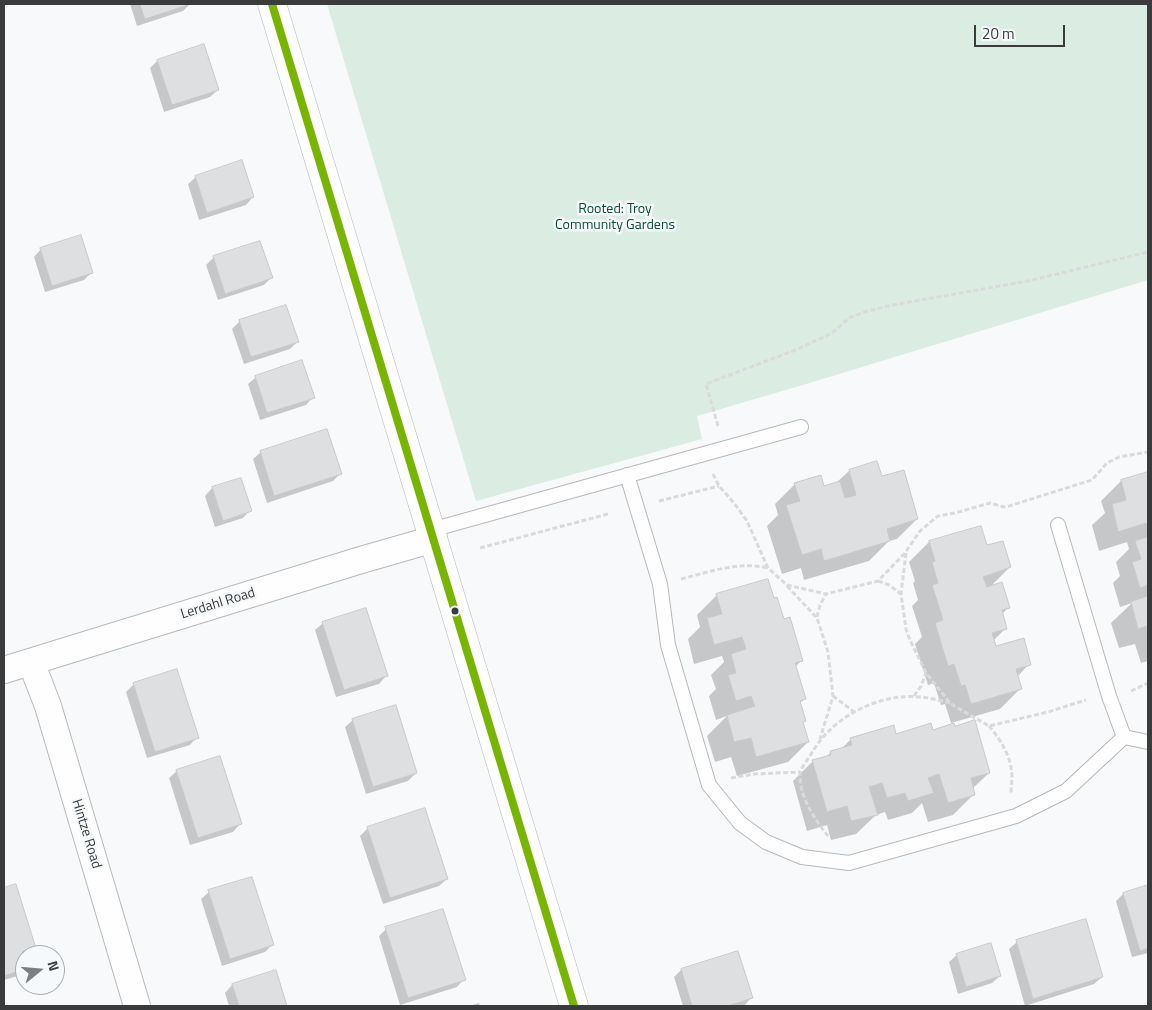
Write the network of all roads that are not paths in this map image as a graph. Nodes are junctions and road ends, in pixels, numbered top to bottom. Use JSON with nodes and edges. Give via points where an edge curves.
{"nodes":[{"id":1,"x":272,"y":4,"type":"edge"},
{"id":2,"x":801,"y":427,"type":"dead end"},
{"id":3,"x":627,"y":475,"type":"junction"},
{"id":4,"x":1058,"y":525,"type":"dead end"},
{"id":5,"x":432,"y":534,"type":"junction"},
{"id":6,"x":31,"y":662,"type":"junction"},
{"id":7,"x":4,"y":670,"type":"edge"},
{"id":8,"x":1124,"y":736,"type":"junction"},
{"id":9,"x":1148,"y":742,"type":"edge"},
{"id":10,"x":137,"y":1006,"type":"edge"},
{"id":11,"x":574,"y":1006,"type":"edge"}],
"edges":[{"from":1,"to":5,"type":"street"},
{"from":2,"to":3,"type":"lane"},
{"from":3,"to":5,"type":"lane"},
{"from":3,"to":8,"type":"lane","via":[[660,584],[668,645],[709,785],[740,823],[766,842],[802,858],[849,863],[1016,816],[1066,791]]},
{"from":4,"to":8,"type":"lane"},
{"from":5,"to":6,"type":"street","name":"Lerdahl Road"},
{"from":5,"to":11,"type":"street"},
{"from":6,"to":7,"type":"street","name":"Lerdahl Road"},
{"from":6,"to":10,"type":"street","name":"Hintze Road","via":[[48,706]]},
{"from":8,"to":9,"type":"lane"}]}
